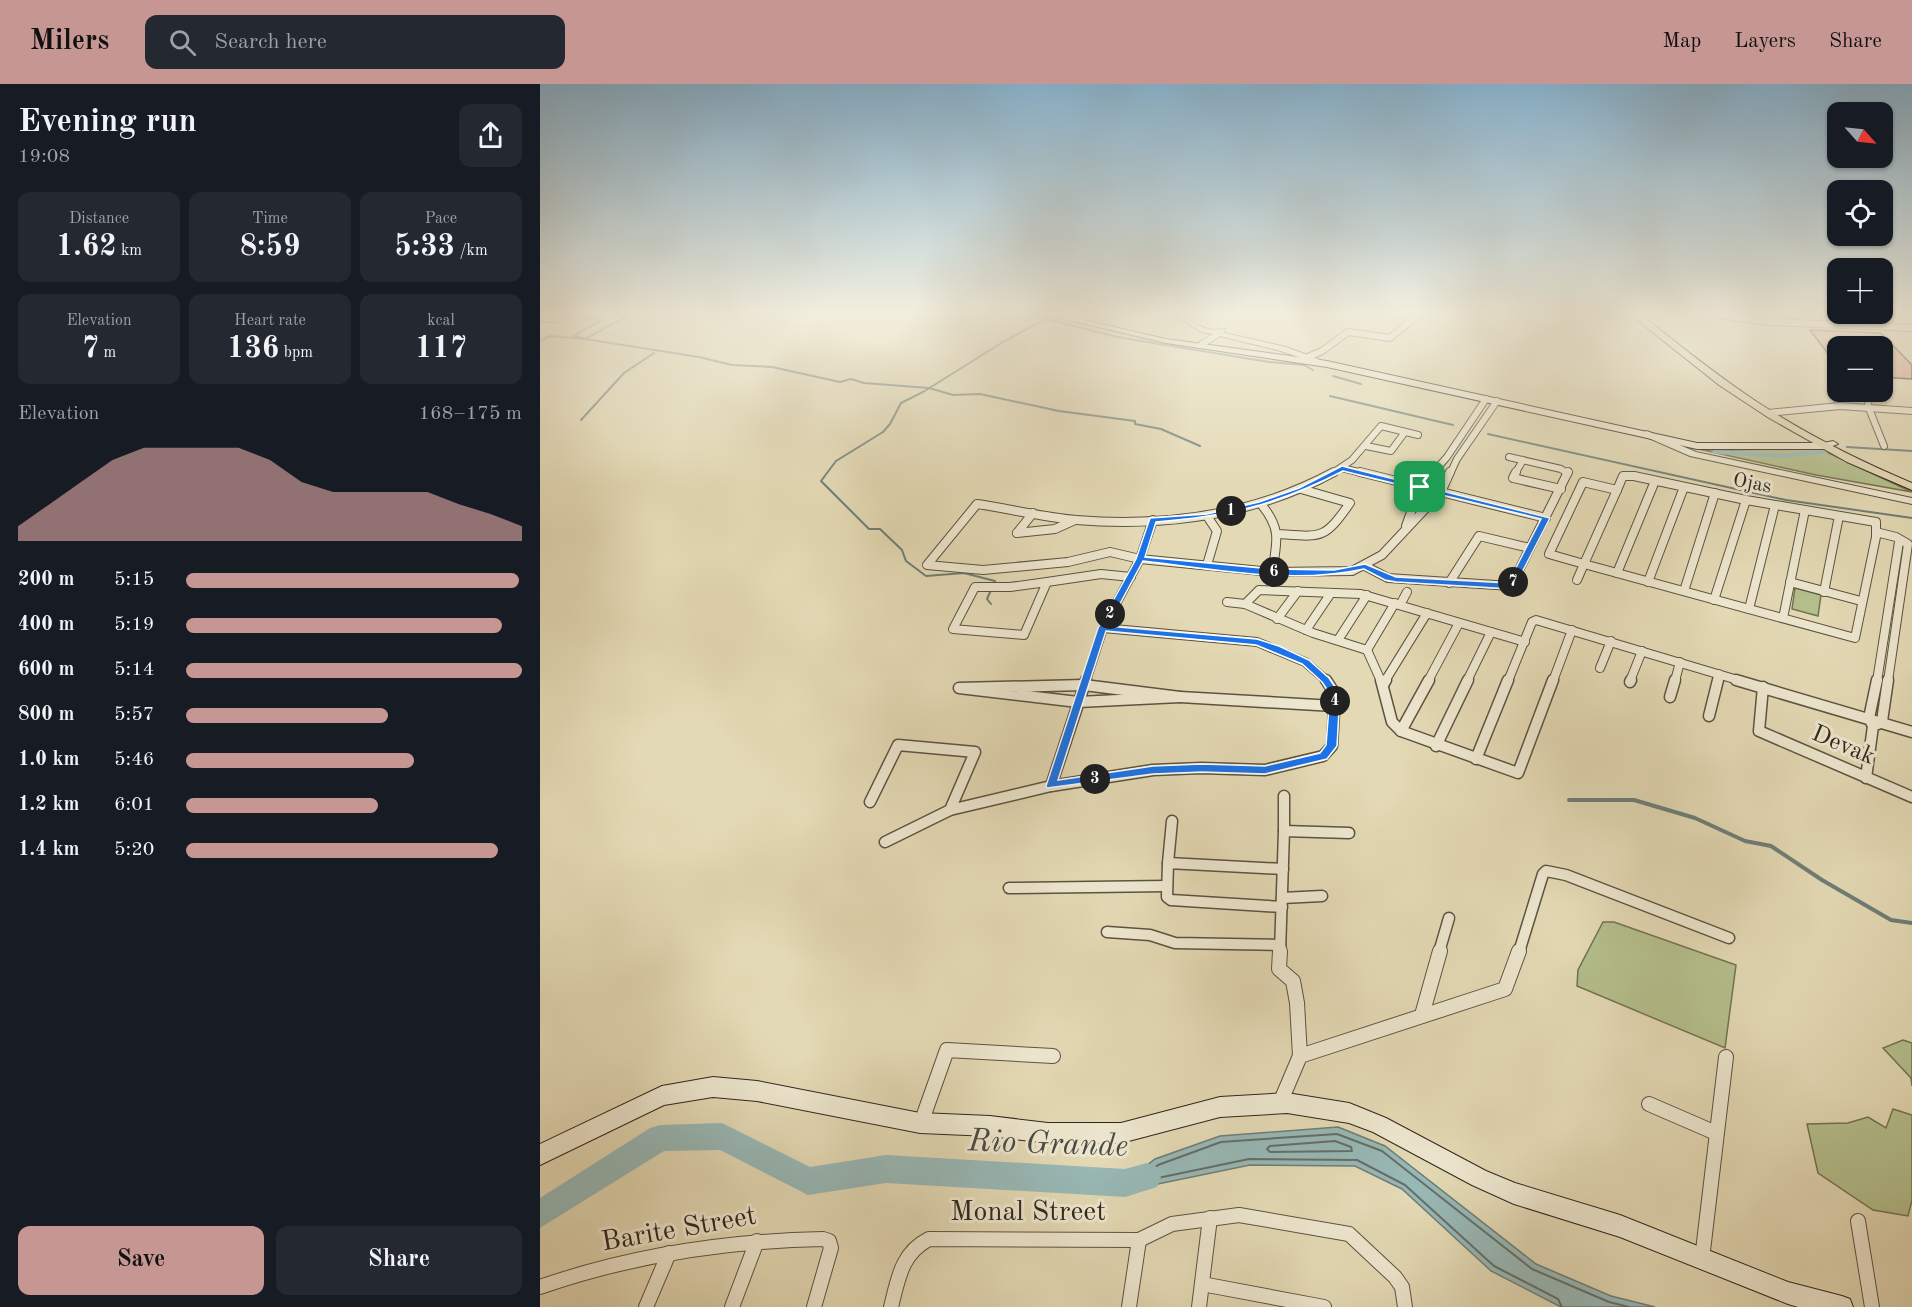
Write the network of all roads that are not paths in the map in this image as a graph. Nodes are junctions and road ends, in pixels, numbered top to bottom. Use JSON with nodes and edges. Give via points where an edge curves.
{"nodes":[{"id":1,"x":1364,"y":372,"type":"edge"},
{"id":2,"x":1383,"y":372,"type":"edge"},
{"id":3,"x":1709,"y":372,"type":"edge"},
{"id":4,"x":1719,"y":372,"type":"edge"},
{"id":5,"x":1486,"y":399,"type":"junction"},
{"id":6,"x":1497,"y":401,"type":"junction"},
{"id":7,"x":1868,"y":402,"type":"edge"},
{"id":8,"x":1868,"y":406,"type":"junction"},
{"id":9,"x":1912,"y":411,"type":"edge"},
{"id":10,"x":1772,"y":412,"type":"junction"},
{"id":11,"x":1625,"y":427,"type":"junction"},
{"id":12,"x":1406,"y":432,"type":"junction"},
{"id":13,"x":1646,"y":434,"type":"junction"},
{"id":14,"x":1418,"y":435,"type":"dead end"},
{"id":15,"x":1825,"y":444,"type":"junction"},
{"id":16,"x":1366,"y":446,"type":"junction"},
{"id":17,"x":1884,"y":446,"type":"dead end"},
{"id":18,"x":1447,"y":457,"type":"junction"},
{"id":19,"x":1509,"y":457,"type":"dead end"},
{"id":20,"x":1457,"y":459,"type":"junction"},
{"id":21,"x":1523,"y":460,"type":"junction"},
{"id":22,"x":1342,"y":468,"type":"junction"},
{"id":23,"x":1655,"y":481,"type":"junction"},
{"id":24,"x":1912,"y":481,"type":"edge"},
{"id":25,"x":1420,"y":487,"type":"junction"},
{"id":26,"x":1684,"y":487,"type":"junction"},
{"id":27,"x":1912,"y":487,"type":"edge"},
{"id":28,"x":1301,"y":489,"type":"junction"},
{"id":29,"x":1561,"y":489,"type":"junction"},
{"id":30,"x":1617,"y":490,"type":"junction"},
{"id":31,"x":1441,"y":492,"type":"junction"},
{"id":32,"x":1715,"y":493,"type":"junction"},
{"id":33,"x":1883,"y":495,"type":"junction"},
{"id":34,"x":1746,"y":500,"type":"junction"},
{"id":35,"x":1912,"y":501,"type":"edge"},
{"id":36,"x":1261,"y":504,"type":"junction"},
{"id":37,"x":1775,"y":505,"type":"junction"},
{"id":38,"x":1805,"y":510,"type":"junction"},
{"id":39,"x":1033,"y":513,"type":"junction"},
{"id":40,"x":1207,"y":516,"type":"junction"},
{"id":41,"x":1839,"y":516,"type":"junction"},
{"id":42,"x":1546,"y":518,"type":"junction"},
{"id":43,"x":1075,"y":520,"type":"junction"},
{"id":44,"x":1153,"y":520,"type":"junction"},
{"id":45,"x":1406,"y":529,"type":"junction"},
{"id":46,"x":1278,"y":534,"type":"junction"},
{"id":47,"x":1876,"y":534,"type":"junction"},
{"id":48,"x":1906,"y":544,"type":"edge"},
{"id":49,"x":1530,"y":548,"type":"junction"},
{"id":50,"x":1140,"y":559,"type":"junction"},
{"id":51,"x":1584,"y":564,"type":"junction"},
{"id":52,"x":1207,"y":565,"type":"junction"},
{"id":53,"x":1365,"y":566,"type":"junction"},
{"id":54,"x":1272,"y":572,"type":"junction"},
{"id":55,"x":1617,"y":573,"type":"junction"},
{"id":56,"x":1131,"y":577,"type":"junction"},
{"id":57,"x":1577,"y":580,"type":"dead end"},
{"id":58,"x":1047,"y":581,"type":"junction"},
{"id":59,"x":1648,"y":582,"type":"junction"},
{"id":60,"x":1790,"y":582,"type":"junction"},
{"id":61,"x":1449,"y":583,"type":"junction"},
{"id":62,"x":1298,"y":591,"type":"junction"},
{"id":63,"x":1684,"y":591,"type":"junction"},
{"id":64,"x":1407,"y":592,"type":"dead end"},
{"id":65,"x":1824,"y":592,"type":"junction"},
{"id":66,"x":1331,"y":593,"type":"junction"},
{"id":67,"x":1367,"y":595,"type":"junction"},
{"id":68,"x":1714,"y":600,"type":"junction"},
{"id":69,"x":1861,"y":601,"type":"junction"},
{"id":70,"x":1227,"y":602,"type":"dead end"},
{"id":71,"x":1245,"y":604,"type":"junction"},
{"id":72,"x":1398,"y":604,"type":"junction"},
{"id":73,"x":1749,"y":609,"type":"junction"},
{"id":74,"x":1427,"y":613,"type":"junction"},
{"id":75,"x":1783,"y":618,"type":"junction"},
{"id":76,"x":1277,"y":619,"type":"junction"},
{"id":77,"x":1460,"y":623,"type":"junction"},
{"id":78,"x":1103,"y":628,"type":"junction"},
{"id":79,"x":1306,"y":630,"type":"junction"},
{"id":80,"x":1572,"y":630,"type":"junction"},
{"id":81,"x":1491,"y":632,"type":"junction"},
{"id":82,"x":1338,"y":640,"type":"junction"},
{"id":83,"x":1525,"y":642,"type":"junction"},
{"id":84,"x":1611,"y":642,"type":"junction"},
{"id":85,"x":1367,"y":650,"type":"junction"},
{"id":86,"x":1642,"y":651,"type":"junction"},
{"id":87,"x":1680,"y":662,"type":"junction"},
{"id":88,"x":1600,"y":668,"type":"dead end"},
{"id":89,"x":1719,"y":674,"type":"junction"},
{"id":90,"x":1630,"y":682,"type":"dead end"},
{"id":91,"x":1084,"y":685,"type":"junction"},
{"id":92,"x":1383,"y":686,"type":"junction"},
{"id":93,"x":1763,"y":687,"type":"junction"},
{"id":94,"x":1670,"y":697,"type":"dead end"},
{"id":95,"x":1180,"y":698,"type":"junction"},
{"id":96,"x":1078,"y":702,"type":"junction"},
{"id":97,"x":1335,"y":706,"type":"junction"},
{"id":98,"x":1709,"y":716,"type":"dead end"},
{"id":99,"x":1875,"y":722,"type":"junction"},
{"id":100,"x":1401,"y":731,"type":"junction"},
{"id":101,"x":1912,"y":732,"type":"edge"},
{"id":102,"x":1436,"y":746,"type":"junction"},
{"id":103,"x":1476,"y":759,"type":"junction"},
{"id":104,"x":1866,"y":778,"type":"junction"},
{"id":105,"x":1051,"y":786,"type":"junction"},
{"id":106,"x":1284,"y":796,"type":"dead end"},
{"id":107,"x":1912,"y":797,"type":"edge"},
{"id":108,"x":870,"y":802,"type":"dead end"},
{"id":109,"x":951,"y":810,"type":"junction"},
{"id":110,"x":1172,"y":821,"type":"dead end"},
{"id":111,"x":1284,"y":831,"type":"junction"},
{"id":112,"x":1349,"y":833,"type":"dead end"},
{"id":113,"x":885,"y":842,"type":"dead end"},
{"id":114,"x":1168,"y":863,"type":"junction"},
{"id":115,"x":1283,"y":870,"type":"junction"},
{"id":116,"x":1167,"y":886,"type":"junction"},
{"id":117,"x":1009,"y":888,"type":"dead end"},
{"id":118,"x":1322,"y":896,"type":"dead end"},
{"id":119,"x":1282,"y":902,"type":"junction"},
{"id":120,"x":1449,"y":918,"type":"dead end"},
{"id":121,"x":1107,"y":932,"type":"dead end"},
{"id":122,"x":1728,"y":938,"type":"dead end"},
{"id":123,"x":1280,"y":945,"type":"junction"},
{"id":124,"x":1422,"y":1016,"type":"junction"},
{"id":125,"x":1053,"y":1056,"type":"dead end"},
{"id":126,"x":1300,"y":1056,"type":"junction"},
{"id":127,"x":1725,"y":1057,"type":"dead end"},
{"id":128,"x":1280,"y":1103,"type":"junction"},
{"id":129,"x":1649,"y":1104,"type":"dead end"},
{"id":130,"x":920,"y":1123,"type":"junction"},
{"id":131,"x":1716,"y":1133,"type":"junction"},
{"id":132,"x":540,"y":1155,"type":"edge"},
{"id":133,"x":1210,"y":1218,"type":"junction"},
{"id":134,"x":1858,"y":1221,"type":"dead end"},
{"id":135,"x":1139,"y":1239,"type":"junction"},
{"id":136,"x":757,"y":1241,"type":"junction"},
{"id":137,"x":669,"y":1253,"type":"junction"},
{"id":138,"x":1702,"y":1259,"type":"junction"},
{"id":139,"x":1202,"y":1284,"type":"junction"},
{"id":140,"x":540,"y":1287,"type":"edge"},
{"id":141,"x":646,"y":1307,"type":"edge"},
{"id":142,"x":732,"y":1307,"type":"edge"},
{"id":143,"x":814,"y":1307,"type":"edge"},
{"id":144,"x":891,"y":1307,"type":"edge"},
{"id":145,"x":1129,"y":1307,"type":"edge"},
{"id":146,"x":1199,"y":1307,"type":"edge"},
{"id":147,"x":1324,"y":1307,"type":"edge"},
{"id":148,"x":1405,"y":1307,"type":"edge"},
{"id":149,"x":1842,"y":1307,"type":"edge"},
{"id":150,"x":1872,"y":1307,"type":"edge"}],
"edges":[{"from":1,"to":5,"type":"main road"},
{"from":2,"to":11,"type":"main road"},
{"from":3,"to":10,"type":"main road"},
{"from":4,"to":10,"type":"main road"},
{"from":5,"to":6,"type":"main road"},
{"from":5,"to":18,"type":"street"},
{"from":6,"to":11,"type":"main road"},
{"from":6,"to":20,"type":"street"},
{"from":7,"to":8,"type":"street"},
{"from":8,"to":9,"type":"street"},
{"from":8,"to":10,"type":"street"},
{"from":8,"to":17,"type":"street"},
{"from":10,"to":15,"type":"main road"},
{"from":10,"to":15,"type":"main road"},
{"from":11,"to":13,"type":"main road"},
{"from":11,"to":15,"type":"main road","via":[[1700,442]]},
{"from":11,"to":33,"type":"street","via":[[1668,451],[1692,459],[1827,489]]},
{"from":12,"to":14,"type":"street"},
{"from":12,"to":16,"type":"street","via":[[1390,451]]},
{"from":12,"to":16,"type":"street","via":[[1381,426]]},
{"from":13,"to":15,"type":"main road","via":[[1706,447]]},
{"from":13,"to":33,"type":"street","via":[[1693,454]]},
{"from":15,"to":24,"type":"main road"},
{"from":15,"to":27,"type":"main road"},
{"from":16,"to":22,"type":"street"},
{"from":18,"to":20,"type":"street"},
{"from":18,"to":25,"type":"street"},
{"from":19,"to":21,"type":"street"},
{"from":20,"to":31,"type":"street"},
{"from":21,"to":29,"type":"street","via":[[1569,473]]},
{"from":21,"to":29,"type":"street","via":[[1513,478]]},
{"from":22,"to":25,"type":"street"},
{"from":22,"to":28,"type":"street"},
{"from":23,"to":26,"type":"street","name":"Ojas"},
{"from":23,"to":30,"type":"street","name":"Ojas","via":[[1623,476]]},
{"from":23,"to":55,"type":"street"},
{"from":25,"to":31,"type":"street"},
{"from":25,"to":45,"type":"street"},
{"from":26,"to":32,"type":"street","name":"Ojas"},
{"from":26,"to":59,"type":"street"},
{"from":28,"to":36,"type":"street"},
{"from":28,"to":46,"type":"street","via":[[1350,502],[1331,531],[1322,536]]},
{"from":29,"to":42,"type":"street"},
{"from":30,"to":51,"type":"street"},
{"from":30,"to":51,"type":"street","via":[[1583,482],[1549,554]]},
{"from":31,"to":42,"type":"street"},
{"from":31,"to":45,"type":"street"},
{"from":32,"to":34,"type":"street","name":"Ojas"},
{"from":32,"to":63,"type":"street"},
{"from":33,"to":35,"type":"street"},
{"from":34,"to":37,"type":"street","name":"Ojas"},
{"from":34,"to":68,"type":"street"},
{"from":36,"to":40,"type":"street"},
{"from":36,"to":46,"type":"street","via":[[1274,518]]},
{"from":37,"to":38,"type":"street","name":"Ojas"},
{"from":37,"to":73,"type":"street"},
{"from":38,"to":41,"type":"street","name":"Ojas"},
{"from":38,"to":60,"type":"street"},
{"from":39,"to":43,"type":"street"},
{"from":39,"to":43,"type":"street","via":[[1017,533],[1055,529]]},
{"from":39,"to":50,"type":"street","via":[[976,504],[927,565],[983,570],[1068,562],[1110,552]]},
{"from":40,"to":44,"type":"street"},
{"from":40,"to":52,"type":"street","via":[[1217,531]]},
{"from":41,"to":47,"type":"street","name":"Ojas","via":[[1876,522]]},
{"from":41,"to":65,"type":"street"},
{"from":42,"to":49,"type":"street"},
{"from":43,"to":44,"type":"street"},
{"from":44,"to":50,"type":"street"},
{"from":45,"to":53,"type":"street","via":[[1382,555]]},
{"from":46,"to":54,"type":"street"},
{"from":47,"to":48,"type":"street"},
{"from":47,"to":69,"type":"street"},
{"from":48,"to":99,"type":"street"},
{"from":49,"to":61,"type":"street","via":[[1511,586]]},
{"from":49,"to":61,"type":"street","via":[[1479,536]]},
{"from":50,"to":52,"type":"street"},
{"from":50,"to":56,"type":"street"},
{"from":51,"to":55,"type":"street"},
{"from":51,"to":57,"type":"street"},
{"from":52,"to":54,"type":"street"},
{"from":53,"to":54,"type":"street","via":[[1334,573]]},
{"from":53,"to":61,"type":"street","via":[[1388,578]]},
{"from":55,"to":59,"type":"street"},
{"from":56,"to":58,"type":"street","via":[[1101,574]]},
{"from":56,"to":78,"type":"street"},
{"from":58,"to":58,"type":"street","via":[[1010,587],[975,586],[953,629],[1024,635]]},
{"from":59,"to":63,"type":"street"},
{"from":60,"to":65,"type":"street"},
{"from":60,"to":75,"type":"street"},
{"from":62,"to":66,"type":"street"},
{"from":62,"to":71,"type":"street","via":[[1259,590]]},
{"from":62,"to":76,"type":"street"},
{"from":63,"to":68,"type":"street"},
{"from":64,"to":72,"type":"street"},
{"from":65,"to":69,"type":"street"},
{"from":66,"to":67,"type":"street"},
{"from":66,"to":79,"type":"street"},
{"from":67,"to":72,"type":"street"},
{"from":67,"to":82,"type":"street"},
{"from":68,"to":73,"type":"street"},
{"from":69,"to":75,"type":"street","via":[[1855,638]]},
{"from":70,"to":71,"type":"street"},
{"from":71,"to":76,"type":"street"},
{"from":72,"to":74,"type":"street"},
{"from":72,"to":85,"type":"street"},
{"from":73,"to":75,"type":"street"},
{"from":74,"to":77,"type":"street"},
{"from":74,"to":92,"type":"street"},
{"from":76,"to":79,"type":"street"},
{"from":77,"to":81,"type":"street"},
{"from":77,"to":100,"type":"street"},
{"from":78,"to":91,"type":"street"},
{"from":78,"to":97,"type":"street","via":[[1257,642],[1276,648],[1305,662],[1326,680],[1335,694]]},
{"from":79,"to":82,"type":"street"},
{"from":80,"to":83,"type":"street","via":[[1532,622]]},
{"from":80,"to":84,"type":"street"},
{"from":80,"to":103,"type":"street","via":[[1518,773]]},
{"from":81,"to":83,"type":"street"},
{"from":81,"to":102,"type":"street"},
{"from":82,"to":85,"type":"street"},
{"from":83,"to":103,"type":"street"},
{"from":84,"to":86,"type":"street"},
{"from":84,"to":88,"type":"street"},
{"from":85,"to":92,"type":"street"},
{"from":86,"to":87,"type":"street"},
{"from":86,"to":90,"type":"street"},
{"from":87,"to":89,"type":"street"},
{"from":87,"to":94,"type":"street"},
{"from":89,"to":93,"type":"street"},
{"from":89,"to":98,"type":"street"},
{"from":91,"to":95,"type":"street"},
{"from":91,"to":96,"type":"street"},
{"from":91,"to":96,"type":"street","via":[[959,688]]},
{"from":92,"to":100,"type":"street","via":[[1392,722]]},
{"from":93,"to":99,"type":"street"},
{"from":93,"to":104,"type":"street","name":"Devak","via":[[1759,731]]},
{"from":95,"to":96,"type":"street"},
{"from":95,"to":97,"type":"street"},
{"from":96,"to":105,"type":"street"},
{"from":97,"to":105,"type":"street","via":[[1332,746],[1323,756],[1265,770],[1153,770]]},
{"from":99,"to":101,"type":"street"},
{"from":99,"to":104,"type":"street"},
{"from":100,"to":102,"type":"street"},
{"from":102,"to":103,"type":"street"},
{"from":104,"to":107,"type":"street","name":"Devak"},
{"from":105,"to":109,"type":"street"},
{"from":106,"to":111,"type":"street"},
{"from":108,"to":109,"type":"street","via":[[898,745],[975,752]]},
{"from":109,"to":113,"type":"street"},
{"from":110,"to":114,"type":"street"},
{"from":111,"to":112,"type":"street"},
{"from":111,"to":115,"type":"street"},
{"from":114,"to":115,"type":"street"},
{"from":114,"to":116,"type":"street"},
{"from":115,"to":119,"type":"street"},
{"from":116,"to":117,"type":"street"},
{"from":116,"to":119,"type":"street","via":[[1167,897],[1171,900]]},
{"from":118,"to":119,"type":"street"},
{"from":119,"to":123,"type":"street"},
{"from":120,"to":124,"type":"street"},
{"from":121,"to":123,"type":"street","via":[[1150,934],[1175,943]]},
{"from":122,"to":124,"type":"street","via":[[1566,875],[1546,871],[1505,989]]},
{"from":123,"to":126,"type":"street","via":[[1279,969],[1293,981],[1297,1003]]},
{"from":124,"to":126,"type":"street"},
{"from":125,"to":130,"type":"street","via":[[947,1050]]},
{"from":126,"to":128,"type":"street"},
{"from":127,"to":131,"type":"street"},
{"from":128,"to":130,"type":"main road","via":[[1220,1107],[1121,1133],[1047,1133]]},
{"from":128,"to":138,"type":"main road","via":[[1349,1113],[1514,1193],[1620,1226]]},
{"from":129,"to":131,"type":"street"},
{"from":130,"to":132,"type":"main road","via":[[757,1091],[713,1087],[662,1096]]},
{"from":131,"to":138,"type":"street"},
{"from":133,"to":135,"type":"street","via":[[1172,1224]]},
{"from":133,"to":139,"type":"street"},
{"from":133,"to":148,"type":"street","via":[[1239,1215],[1349,1234],[1395,1277],[1402,1287]]},
{"from":134,"to":150,"type":"street"},
{"from":135,"to":144,"type":"street","name":"Monal Street","via":[[942,1238],[917,1243],[902,1265]]},
{"from":135,"to":145,"type":"street"},
{"from":136,"to":137,"type":"street","name":"Barite Street"},
{"from":136,"to":142,"type":"street"},
{"from":136,"to":143,"type":"street","name":"Barite Street","via":[[829,1241],[829,1257]]},
{"from":137,"to":140,"type":"street","name":"Barite Street"},
{"from":137,"to":141,"type":"street"},
{"from":138,"to":149,"type":"main road","via":[[1788,1293]]},
{"from":139,"to":146,"type":"street"},
{"from":139,"to":147,"type":"street"}]}
